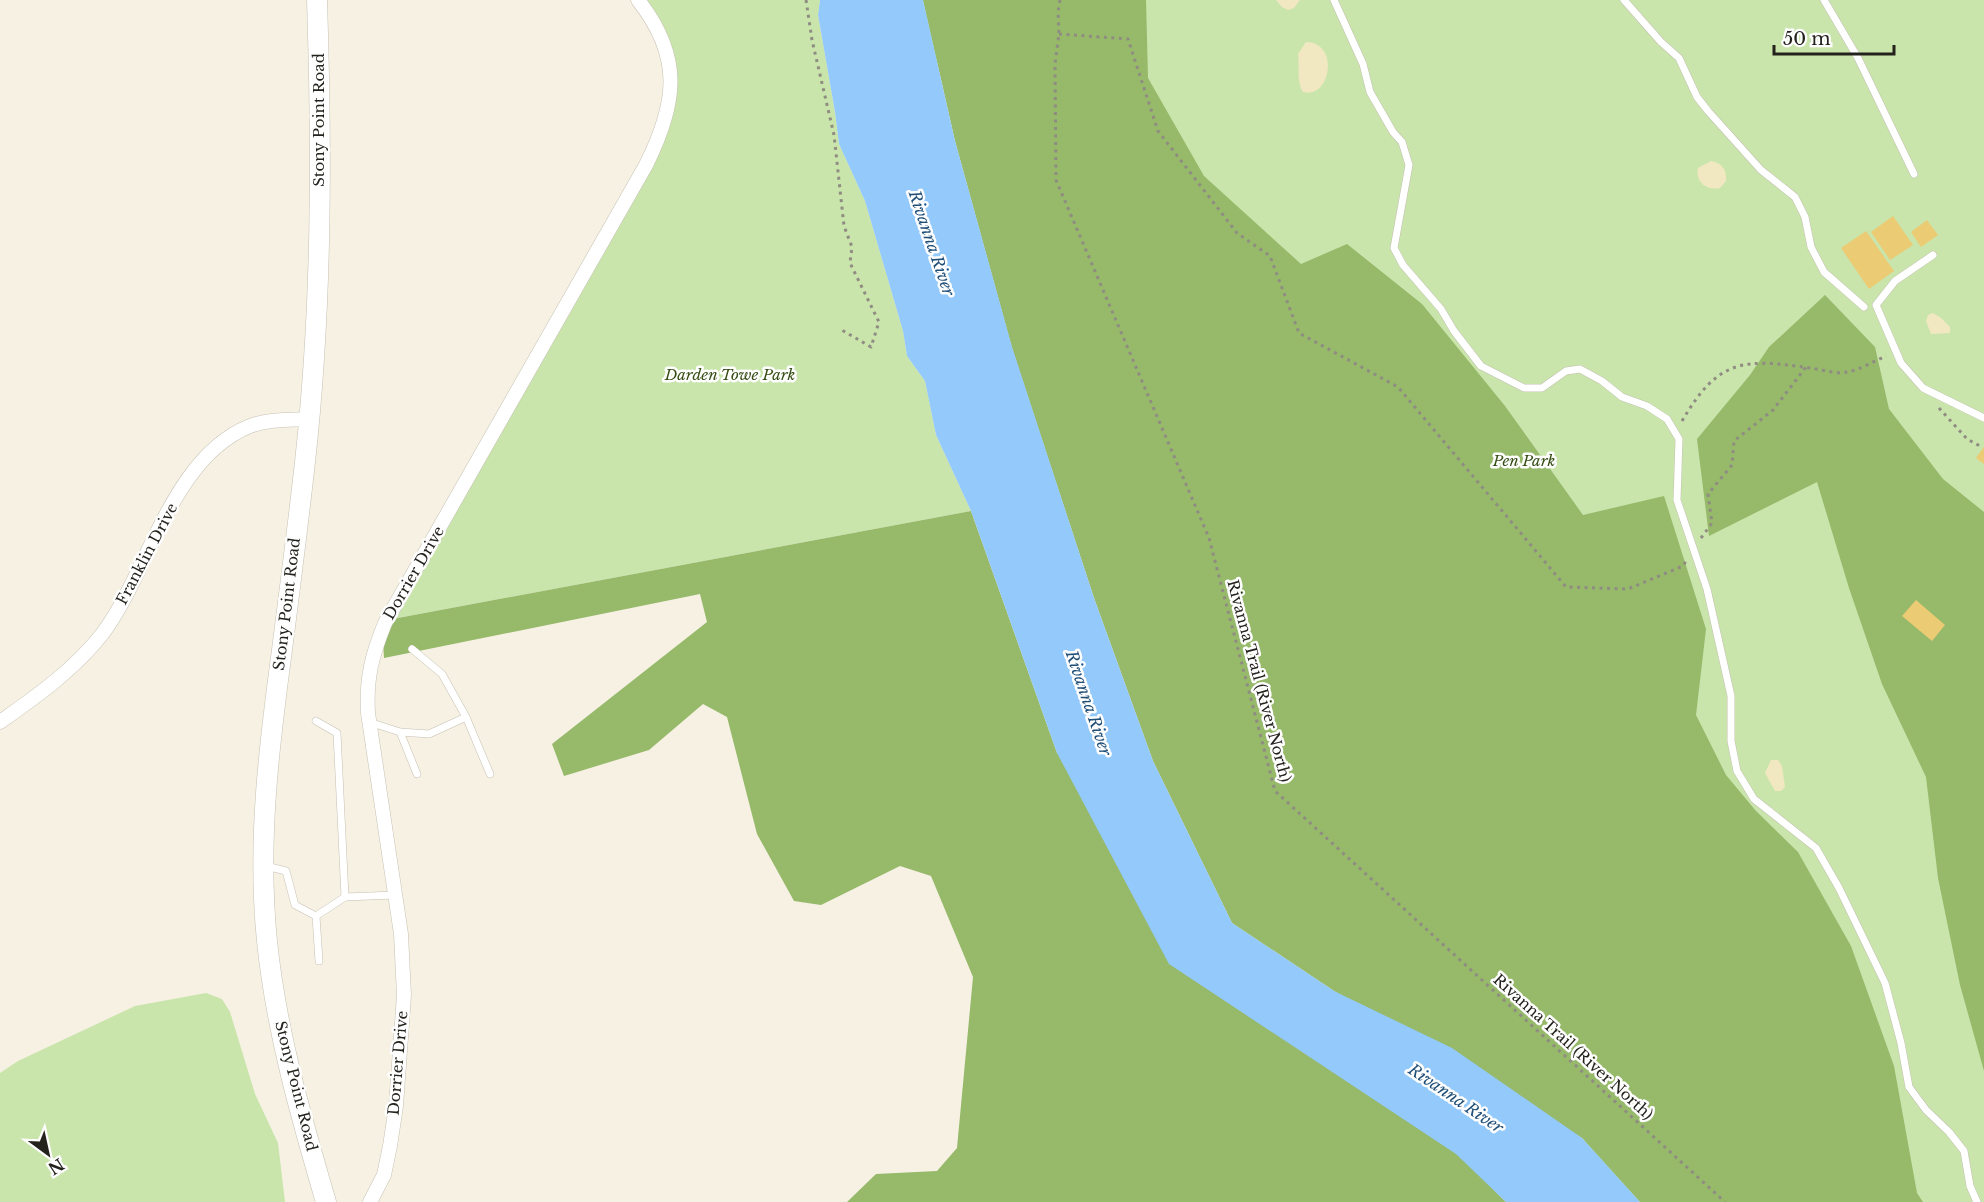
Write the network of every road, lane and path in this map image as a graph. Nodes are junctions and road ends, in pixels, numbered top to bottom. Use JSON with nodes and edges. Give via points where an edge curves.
{"nodes":[{"id":1,"x":317,"y":0,"type":"edge"},
{"id":2,"x":638,"y":0,"type":"edge"},
{"id":3,"x":806,"y":0,"type":"edge"},
{"id":4,"x":1060,"y":0,"type":"edge"},
{"id":5,"x":1334,"y":0,"type":"edge"},
{"id":6,"x":1624,"y":0,"type":"edge"},
{"id":7,"x":1824,"y":0,"type":"edge"},
{"id":8,"x":1059,"y":34,"type":"junction"},
{"id":9,"x":1914,"y":174,"type":"dead end"},
{"id":10,"x":1934,"y":255,"type":"dead end"},
{"id":11,"x":1864,"y":307,"type":"dead end"},
{"id":12,"x":840,"y":329,"type":"dead end"},
{"id":13,"x":1896,"y":351,"type":"junction"},
{"id":14,"x":1806,"y":367,"type":"junction"},
{"id":15,"x":1923,"y":388,"type":"junction"},
{"id":16,"x":1984,"y":418,"type":"edge"},
{"id":17,"x":309,"y":419,"type":"junction"},
{"id":18,"x":1676,"y":435,"type":"junction"},
{"id":19,"x":1980,"y":446,"type":"dead end"},
{"id":20,"x":1694,"y":549,"type":"junction"},
{"id":21,"x":412,"y":649,"type":"dead end"},
{"id":22,"x":466,"y":717,"type":"junction"},
{"id":23,"x":316,"y":721,"type":"dead end"},
{"id":24,"x":0,"y":722,"type":"edge"},
{"id":25,"x":369,"y":722,"type":"junction"},
{"id":26,"x":400,"y":732,"type":"junction"},
{"id":27,"x":417,"y":774,"type":"dead end"},
{"id":28,"x":490,"y":774,"type":"dead end"},
{"id":29,"x":264,"y":866,"type":"junction"},
{"id":30,"x":395,"y":895,"type":"junction"},
{"id":31,"x":345,"y":897,"type":"junction"},
{"id":32,"x":316,"y":916,"type":"junction"},
{"id":33,"x":319,"y":961,"type":"dead end"},
{"id":34,"x":326,"y":1202,"type":"edge"},
{"id":35,"x":370,"y":1202,"type":"edge"},
{"id":36,"x":1725,"y":1202,"type":"edge"},
{"id":37,"x":1977,"y":1202,"type":"edge"}],
"edges":[{"from":1,"to":17,"type":"main road","name":"Stony Point Road","via":[[318,284]]},
{"from":2,"to":25,"type":"street","name":"Dorrier Drive","via":[[654,21],[670,64],[672,84],[662,130],[646,165],[385,623],[369,671]]},
{"from":3,"to":12,"type":"path","via":[[834,135],[844,226],[852,247],[850,263],[879,322],[871,347]]},
{"from":4,"to":8,"type":"path","name":"Rivanna Trail (River North)"},
{"from":5,"to":18,"type":"lane","via":[[1363,64],[1370,92],[1402,142],[1409,165],[1394,248],[1481,366],[1524,388],[1542,388],[1566,371],[1580,369],[1622,398],[1647,406],[1667,419]]},
{"from":6,"to":11,"type":"lane","via":[[1679,58],[1708,111],[1761,170],[1795,197],[1805,218],[1811,247],[1824,272]]},
{"from":7,"to":9,"type":"lane","via":[[1858,58]]},
{"from":8,"to":20,"type":"path","via":[[1128,39],[1158,131],[1237,233],[1270,256],[1299,333],[1398,387],[1566,587],[1628,589],[1683,566]]},
{"from":8,"to":36,"type":"path","name":"Rivanna Trail (River North)","via":[[1055,64],[1056,180],[1209,538],[1275,792]]},
{"from":10,"to":13,"type":"lane","via":[[1895,282],[1875,305]]},
{"from":13,"to":14,"type":"path","via":[[1846,373]]},
{"from":13,"to":15,"type":"lane","via":[[1901,363]]},
{"from":14,"to":18,"type":"path","via":[[1745,364],[1725,370],[1694,401]]},
{"from":14,"to":20,"type":"path","via":[[1773,410],[1734,441],[1732,465],[1708,494],[1712,523]]},
{"from":15,"to":16,"type":"lane"},
{"from":15,"to":19,"type":"path","via":[[1967,439]]},
{"from":17,"to":24,"type":"street","name":"Franklin Drive","via":[[252,425],[211,452],[184,485],[103,633],[62,676]]},
{"from":17,"to":29,"type":"main road","name":"Stony Point Road","via":[[269,746]]},
{"from":18,"to":20,"type":"lane","via":[[1677,500]]},
{"from":20,"to":37,"type":"lane","via":[[1731,696],[1731,741],[1737,771],[1754,799],[1816,848],[1839,888],[1885,983],[1909,1087],[1964,1151]]},
{"from":21,"to":22,"type":"lane","via":[[442,674]]},
{"from":22,"to":26,"type":"lane","via":[[429,734]]},
{"from":22,"to":28,"type":"lane"},
{"from":23,"to":31,"type":"lane","via":[[337,733]]},
{"from":25,"to":26,"type":"lane"},
{"from":25,"to":30,"type":"street","name":"Dorrier Drive"},
{"from":26,"to":27,"type":"lane"},
{"from":29,"to":32,"type":"lane","via":[[286,871],[295,905]]},
{"from":29,"to":34,"type":"main road","name":"Stony Point Road","via":[[267,939],[282,1035]]},
{"from":30,"to":31,"type":"lane"},
{"from":30,"to":35,"type":"street","name":"Dorrier Drive","via":[[404,995],[396,1106],[384,1175]]},
{"from":31,"to":32,"type":"lane"},
{"from":32,"to":33,"type":"lane"}]}
